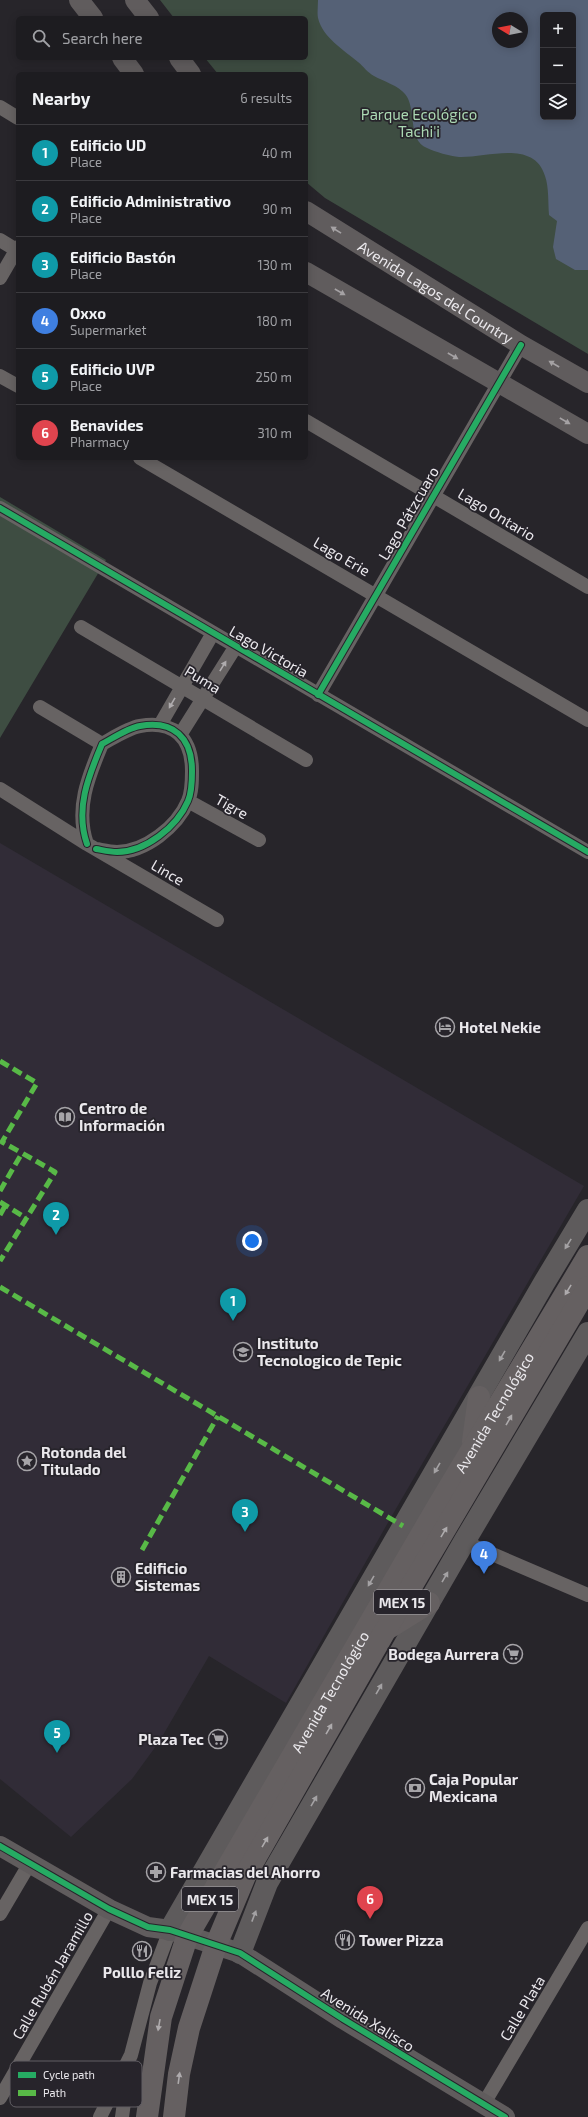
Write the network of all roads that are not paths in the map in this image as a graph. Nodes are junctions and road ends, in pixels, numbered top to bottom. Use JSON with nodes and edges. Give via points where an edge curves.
{"nodes":[{"id":1,"x":79,"y":0,"type":"edge"},
{"id":2,"x":135,"y":0,"type":"edge"},
{"id":3,"x":91,"y":16,"type":"edge"},
{"id":4,"x":147,"y":16,"type":"edge"},
{"id":5,"x":180,"y":60,"type":"edge"},
{"id":6,"x":190,"y":72,"type":"edge"},
{"id":7,"x":0,"y":107,"type":"edge"},
{"id":8,"x":16,"y":117,"type":"edge"},
{"id":9,"x":308,"y":212,"type":"edge"},
{"id":10,"x":0,"y":240,"type":"edge"},
{"id":11,"x":16,"y":248,"type":"edge"},
{"id":12,"x":16,"y":252,"type":"edge"},
{"id":13,"x":308,"y":273,"type":"edge"},
{"id":14,"x":0,"y":278,"type":"edge"},
{"id":15,"x":521,"y":345,"type":"junction"},
{"id":16,"x":0,"y":376,"type":"edge"},
{"id":17,"x":499,"y":383,"type":"junction"},
{"id":18,"x":588,"y":383,"type":"edge"},
{"id":19,"x":16,"y":385,"type":"edge"},
{"id":20,"x":308,"y":422,"type":"edge"},
{"id":21,"x":588,"y":434,"type":"edge"},
{"id":22,"x":143,"y":460,"type":"edge"},
{"id":23,"x":433,"y":496,"type":"junction"},
{"id":24,"x":0,"y":508,"type":"edge"},
{"id":25,"x":588,"y":588,"type":"edge"},
{"id":26,"x":375,"y":596,"type":"junction"},
{"id":27,"x":82,"y":627,"type":"dead end"},
{"id":28,"x":213,"y":633,"type":"junction"},
{"id":29,"x":236,"y":646,"type":"junction"},
{"id":30,"x":182,"y":686,"type":"junction"},
{"id":31,"x":318,"y":695,"type":"junction"},
{"id":32,"x":203,"y":699,"type":"junction"},
{"id":33,"x":40,"y":707,"type":"dead end"},
{"id":34,"x":588,"y":720,"type":"edge"},
{"id":35,"x":160,"y":725,"type":"junction"},
{"id":36,"x":180,"y":735,"type":"junction"},
{"id":37,"x":102,"y":744,"type":"junction"},
{"id":38,"x":306,"y":760,"type":"dead end"},
{"id":39,"x":0,"y":789,"type":"edge"},
{"id":40,"x":188,"y":801,"type":"junction"},
{"id":41,"x":259,"y":840,"type":"dead end"},
{"id":42,"x":89,"y":842,"type":"junction"},
{"id":43,"x":588,"y":852,"type":"edge"},
{"id":44,"x":217,"y":920,"type":"dead end"},
{"id":45,"x":588,"y":1210,"type":"edge"},
{"id":46,"x":588,"y":1256,"type":"edge"},
{"id":47,"x":588,"y":1286,"type":"edge"},
{"id":48,"x":588,"y":1333,"type":"edge"},
{"id":49,"x":479,"y":1397,"type":"junction"},
{"id":50,"x":471,"y":1451,"type":"junction"},
{"id":51,"x":464,"y":1542,"type":"junction"},
{"id":52,"x":588,"y":1596,"type":"edge"},
{"id":53,"x":430,"y":1603,"type":"junction"},
{"id":54,"x":385,"y":1631,"type":"junction"},
{"id":55,"x":0,"y":1846,"type":"edge"},
{"id":56,"x":30,"y":1863,"type":"junction"},
{"id":57,"x":109,"y":1909,"type":"junction"},
{"id":58,"x":0,"y":1914,"type":"edge"},
{"id":59,"x":179,"y":1933,"type":"junction"},
{"id":60,"x":586,"y":1936,"type":"edge"},
{"id":61,"x":216,"y":1945,"type":"junction"},
{"id":62,"x":240,"y":1953,"type":"junction"},
{"id":63,"x":131,"y":2055,"type":"junction"},
{"id":64,"x":21,"y":2061,"type":"edge"},
{"id":65,"x":128,"y":2061,"type":"edge"},
{"id":66,"x":130,"y":2061,"type":"edge"},
{"id":67,"x":10,"y":2081,"type":"edge"},
{"id":68,"x":0,"y":2098,"type":"edge"},
{"id":69,"x":484,"y":2105,"type":"junction"},
{"id":70,"x":105,"y":2107,"type":"edge"},
{"id":71,"x":123,"y":2107,"type":"edge"},
{"id":72,"x":100,"y":2117,"type":"edge"},
{"id":73,"x":122,"y":2117,"type":"edge"},
{"id":74,"x":147,"y":2117,"type":"edge"},
{"id":75,"x":174,"y":2117,"type":"edge"},
{"id":76,"x":505,"y":2117,"type":"edge"}],
"edges":[{"from":1,"to":3,"type":"street"},
{"from":2,"to":4,"type":"street"},
{"from":5,"to":6,"type":"street"},
{"from":7,"to":8,"type":"street"},
{"from":15,"to":9,"type":"street","name":"Avenida Lagos del Country","one_way":true},
{"from":10,"to":11,"type":"street"},
{"from":12,"to":14,"type":"street"},
{"from":13,"to":17,"type":"street","one_way":true},
{"from":15,"to":17,"type":"street","name":"Lago Pátzcuaro"},
{"from":18,"to":15,"type":"street","name":"Avenida Lagos del Country","one_way":true},
{"from":16,"to":19,"type":"street"},
{"from":17,"to":21,"type":"street","one_way":true},
{"from":17,"to":23,"type":"street","name":"Lago Pátzcuaro"},
{"from":20,"to":23,"type":"street","name":"Lago Ontario"},
{"from":22,"to":26,"type":"street","name":"Lago Erie"},
{"from":23,"to":25,"type":"street","name":"Lago Ontario"},
{"from":23,"to":26,"type":"street","name":"Lago Pátzcuaro"},
{"from":24,"to":28,"type":"street","name":"Lago Victoria"},
{"from":26,"to":31,"type":"street","name":"Lago Pátzcuaro"},
{"from":26,"to":34,"type":"street","name":"Lago Erie"},
{"from":27,"to":30,"type":"street","name":"Puma"},
{"from":28,"to":29,"type":"street","name":"Lago Victoria"},
{"from":28,"to":30,"type":"street"},
{"from":29,"to":31,"type":"street","name":"Lago Victoria"},
{"from":32,"to":29,"type":"street","one_way":true},
{"from":30,"to":32,"type":"street","name":"Puma"},
{"from":30,"to":35,"type":"street","one_way":true},
{"from":31,"to":43,"type":"street","name":"Lago Victoria"},
{"from":32,"to":36,"type":"street"},
{"from":32,"to":38,"type":"street","name":"Puma"},
{"from":33,"to":37,"type":"street"},
{"from":35,"to":36,"type":"street"},
{"from":35,"to":37,"type":"street","via":[[139,726]]},
{"from":36,"to":40,"type":"street","via":[[188,743],[192,761]]},
{"from":37,"to":42,"type":"street","via":[[87,778],[82,809]]},
{"from":39,"to":42,"type":"street","name":"Lince"},
{"from":40,"to":41,"type":"street","name":"Tigre"},
{"from":40,"to":42,"type":"street","via":[[159,837],[135,849],[117,852]]},
{"from":42,"to":44,"type":"street","name":"Lince"},
{"from":45,"to":49,"type":"main road","name":"Avenida Tecnológico","one_way":true},
{"from":46,"to":50,"type":"highway","name":"Avenida Tecnológico","number":"MEX 15","one_way":true},
{"from":54,"to":47,"type":"highway","name":"Avenida Tecnológico","number":"MEX 15","one_way":true},
{"from":48,"to":51,"type":"main road"},
{"from":49,"to":50,"type":"highway"},
{"from":49,"to":59,"type":"main road","name":"Avenida Tecnológico","one_way":true},
{"from":50,"to":59,"type":"highway","name":"Avenida Tecnológico","number":"MEX 15"},
{"from":51,"to":52,"type":"street"},
{"from":53,"to":51,"type":"main road","one_way":true},
{"from":53,"to":54,"type":"highway"},
{"from":62,"to":53,"type":"main road","one_way":true,"via":[[267,1883]]},
{"from":61,"to":54,"type":"highway","name":"Avenida Tecnológico","number":"MEX 15","one_way":true,"via":[[245,1876]]},
{"from":55,"to":56,"type":"street","name":"Avenida Xalisco"},
{"from":56,"to":57,"type":"street","name":"Avenida Xalisco"},
{"from":56,"to":58,"type":"street"},
{"from":57,"to":59,"type":"street","name":"Avenida Xalisco","via":[[148,1928]]},
{"from":57,"to":64,"type":"street","name":"Calle Rubén Jaramillo"},
{"from":59,"to":61,"type":"street","name":"Avenida Xalisco"},
{"from":59,"to":63,"type":"street","via":[[150,1983]]},
{"from":59,"to":74,"type":"highway","name":"Avenida Tecnológico","number":"MEX 15","one_way":true,"via":[[154,2053]]},
{"from":60,"to":69,"type":"street","name":"Calle Plata"},
{"from":61,"to":62,"type":"street","name":"Avenida Xalisco"},
{"from":75,"to":61,"type":"highway","name":"Avenida Tecnológico","number":"MEX 15","one_way":true,"via":[[179,2074],[189,2028]]},
{"from":62,"to":69,"type":"street","name":"Avenida Xalisco","via":[[342,2019]]},
{"from":63,"to":65,"type":"street"},
{"from":63,"to":66,"type":"street"},
{"from":67,"to":68,"type":"street","name":"Calle Rubén Jaramillo"},
{"from":69,"to":76,"type":"street","name":"Avenida Xalisco"},
{"from":70,"to":72,"type":"street"},
{"from":71,"to":73,"type":"street"}]}
